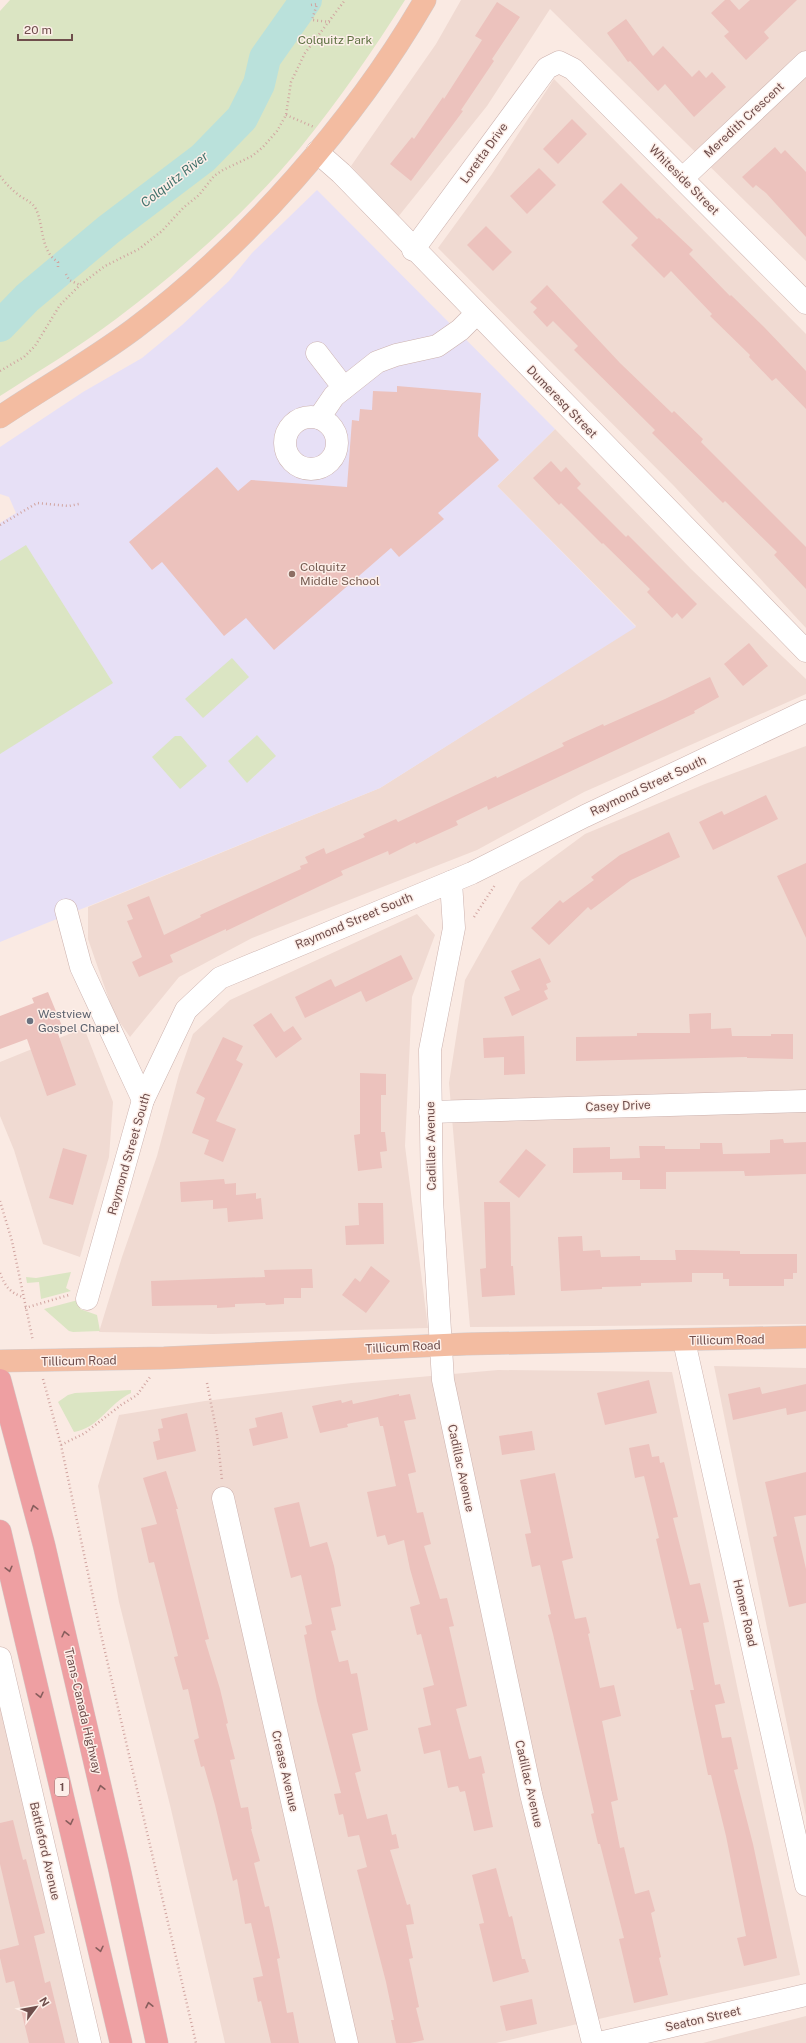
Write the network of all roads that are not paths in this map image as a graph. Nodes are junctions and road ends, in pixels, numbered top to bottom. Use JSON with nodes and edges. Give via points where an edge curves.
{"nodes":[{"id":1,"x":424,"y":0,"type":"edge"},
{"id":2,"x":559,"y":62,"type":"joint"},
{"id":3,"x":806,"y":62,"type":"edge"},
{"id":4,"x":317,"y":152,"type":"junction"},
{"id":5,"x":682,"y":178,"type":"junction"},
{"id":6,"x":413,"y":250,"type":"junction"},
{"id":7,"x":806,"y":303,"type":"edge"},
{"id":8,"x":476,"y":314,"type":"junction"},
{"id":9,"x":317,"y":353,"type":"dead end"},
{"id":10,"x":344,"y":388,"type":"junction"},
{"id":11,"x":32,"y":395,"type":"junction"},
{"id":12,"x":0,"y":411,"type":"edge"},
{"id":13,"x":0,"y":417,"type":"edge"},
{"id":14,"x":319,"y":418,"type":"dead end"},
{"id":15,"x":806,"y":651,"type":"edge"},
{"id":16,"x":806,"y":711,"type":"edge"},
{"id":17,"x":451,"y":882,"type":"junction"},
{"id":18,"x":69,"y":919,"type":"dead end"},
{"id":19,"x":143,"y":1100,"type":"junction"},
{"id":20,"x":806,"y":1101,"type":"edge"},
{"id":21,"x":430,"y":1112,"type":"junction"},
{"id":22,"x":87,"y":1299,"type":"road end"},
{"id":23,"x":806,"y":1337,"type":"edge"},
{"id":24,"x":684,"y":1341,"type":"junction"},
{"id":25,"x":440,"y":1345,"type":"junction"},
{"id":26,"x":0,"y":1361,"type":"edge"},
{"id":27,"x":0,"y":1380,"type":"edge"},
{"id":28,"x":223,"y":1498,"type":"road end"},
{"id":29,"x":0,"y":1531,"type":"edge"},
{"id":30,"x":0,"y":1658,"type":"edge"},
{"id":31,"x":806,"y":1885,"type":"edge"},
{"id":32,"x":806,"y":1995,"type":"edge"},
{"id":33,"x":90,"y":2043,"type":"edge"},
{"id":34,"x":121,"y":2043,"type":"edge"},
{"id":35,"x":157,"y":2043,"type":"edge"},
{"id":36,"x":347,"y":2043,"type":"edge"},
{"id":37,"x":593,"y":2043,"type":"edge"},
{"id":38,"x":599,"y":2043,"type":"edge"}],
"edges":[{"from":1,"to":4,"type":"main road","via":[[365,90]]},
{"from":2,"to":5,"type":"street","name":"Whiteside Street","via":[[573,69]]},
{"from":2,"to":6,"type":"street","name":"Loretta Drive","via":[[546,68]]},
{"from":3,"to":5,"type":"street","name":"Meredith Crescent"},
{"from":4,"to":6,"type":"street","name":"Dumeresq Street","via":[[341,173]]},
{"from":4,"to":11,"type":"main road","via":[[282,193],[223,252],[184,286],[117,341],[80,367]]},
{"from":5,"to":7,"type":"street","name":"Whiteside Street"},
{"from":6,"to":8,"type":"street","name":"Dumeresq Street"},
{"from":8,"to":10,"type":"street","via":[[460,330],[437,346],[377,362]]},
{"from":8,"to":15,"type":"street","name":"Dumeresq Street"},
{"from":9,"to":10,"type":"street"},
{"from":10,"to":14,"type":"street","via":[[334,396]]},
{"from":11,"to":12,"type":"main road"},
{"from":11,"to":13,"type":"main road"},
{"from":16,"to":17,"type":"street","name":"Raymond Street South"},
{"from":17,"to":19,"type":"street","name":"Raymond Street South","via":[[220,978],[186,1010]]},
{"from":17,"to":21,"type":"street","name":"Cadillac Avenue","via":[[454,928],[430,1050]]},
{"from":18,"to":19,"type":"street","via":[[81,967]]},
{"from":19,"to":22,"type":"street","name":"Raymond Street South"},
{"from":20,"to":21,"type":"street","name":"Casey Drive"},
{"from":21,"to":25,"type":"street","name":"Cadillac Avenue"},
{"from":23,"to":24,"type":"main road","name":"Tillicum Road"},
{"from":24,"to":25,"type":"main road","name":"Tillicum Road"},
{"from":24,"to":31,"type":"street","name":"Homer Road"},
{"from":25,"to":26,"type":"main road","name":"Tillicum Road","via":[[164,1358]]},
{"from":25,"to":37,"type":"street","name":"Cadillac Avenue","via":[[443,1380],[531,1794]]},
{"from":35,"to":27,"type":"highway","name":"Trans-Canada Highway","one_way":true,"via":[[44,1545]]},
{"from":28,"to":36,"type":"street","name":"Crease Avenue"},
{"from":29,"to":34,"type":"highway","number":"1","one_way":true},
{"from":30,"to":33,"type":"street","name":"Battleford Avenue"},
{"from":32,"to":38,"type":"street","name":"Seaton Street"}]}
